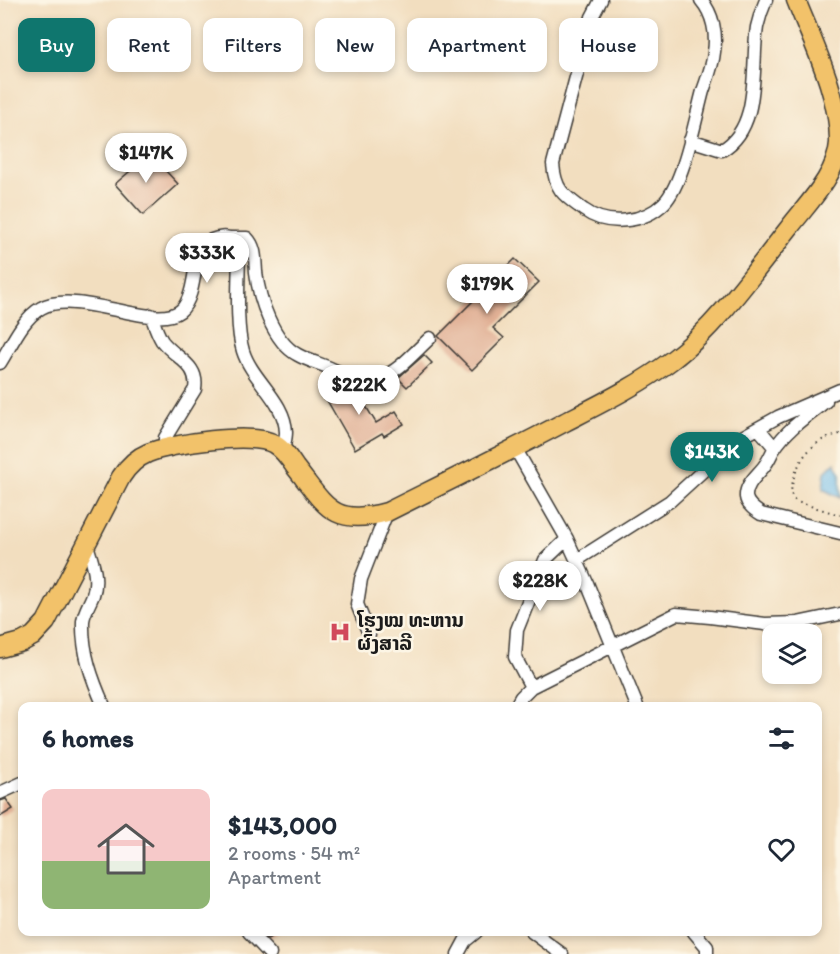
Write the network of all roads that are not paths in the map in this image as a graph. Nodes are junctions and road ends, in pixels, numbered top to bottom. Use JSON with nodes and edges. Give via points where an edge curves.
{"nodes":[{"id":1,"x":601,"y":0,"type":"edge"},
{"id":2,"x":701,"y":0,"type":"edge"},
{"id":3,"x":766,"y":0,"type":"edge"},
{"id":4,"x":796,"y":0,"type":"edge"},
{"id":5,"x":690,"y":140,"type":"junction"},
{"id":6,"x":231,"y":238,"type":"junction"},
{"id":7,"x":151,"y":315,"type":"junction"},
{"id":8,"x":430,"y":338,"type":"dead end"},
{"id":9,"x":0,"y":363,"type":"edge"},
{"id":10,"x":840,"y":390,"type":"edge"},
{"id":11,"x":758,"y":428,"type":"junction"},
{"id":12,"x":167,"y":448,"type":"junction"},
{"id":13,"x":515,"y":448,"type":"junction"},
{"id":14,"x":775,"y":448,"type":"junction"},
{"id":15,"x":283,"y":451,"type":"junction"},
{"id":16,"x":387,"y":512,"type":"junction"},
{"id":17,"x":840,"y":533,"type":"edge"},
{"id":18,"x":567,"y":539,"type":"junction"},
{"id":19,"x":87,"y":545,"type":"junction"},
{"id":20,"x":577,"y":560,"type":"junction"},
{"id":21,"x":840,"y":614,"type":"edge"},
{"id":22,"x":369,"y":634,"type":"dead end"},
{"id":23,"x":612,"y":646,"type":"junction"},
{"id":24,"x":0,"y":648,"type":"edge"},
{"id":25,"x":531,"y":687,"type":"junction"},
{"id":26,"x":102,"y":702,"type":"edge"},
{"id":27,"x":518,"y":702,"type":"edge"},
{"id":28,"x":635,"y":702,"type":"edge"},
{"id":29,"x":18,"y":785,"type":"edge"},
{"id":30,"x":0,"y":793,"type":"edge"},
{"id":31,"x":253,"y":936,"type":"edge"},
{"id":32,"x":471,"y":936,"type":"edge"},
{"id":33,"x":537,"y":936,"type":"edge"},
{"id":34,"x":697,"y":936,"type":"edge"},
{"id":35,"x":710,"y":952,"type":"edge"},
{"id":36,"x":270,"y":954,"type":"edge"},
{"id":37,"x":458,"y":954,"type":"edge"},
{"id":38,"x":562,"y":954,"type":"edge"}],
"edges":[{"from":1,"to":5,"type":"street","via":[[592,17],[557,144],[554,181],[565,196],[587,213],[611,221],[632,220],[664,202],[676,183]]},
{"from":2,"to":5,"type":"street","via":[[708,8],[714,29],[714,52]]},
{"from":3,"to":5,"type":"street","via":[[757,27],[753,93],[738,136],[722,150]]},
{"from":4,"to":13,"type":"highway","via":[[825,71],[838,124],[837,158],[825,182],[708,327],[673,359],[632,387]]},
{"from":6,"to":7,"type":"street","via":[[221,237],[200,246],[189,298],[181,310],[168,316]]},
{"from":6,"to":8,"type":"street","via":[[247,238],[254,247],[257,277],[275,333],[298,355],[350,378],[373,380],[397,370]]},
{"from":6,"to":15,"type":"street","via":[[239,249],[242,350],[283,420]]},
{"from":7,"to":9,"type":"street","via":[[57,303],[40,309],[27,321]]},
{"from":7,"to":12,"type":"street","via":[[160,338],[195,372],[196,380],[195,389],[165,438]]},
{"from":10,"to":11,"type":"street"},
{"from":10,"to":14,"type":"street","via":[[798,423]]},
{"from":11,"to":14,"type":"street"},
{"from":11,"to":20,"type":"street","via":[[728,448],[670,501]]},
{"from":12,"to":15,"type":"highway","via":[[256,438]]},
{"from":12,"to":19,"type":"highway","via":[[141,456],[126,469]]},
{"from":13,"to":16,"type":"highway"},
{"from":13,"to":18,"type":"street"},
{"from":14,"to":17,"type":"street","via":[[748,486],[749,504],[761,513]]},
{"from":15,"to":16,"type":"highway","via":[[328,509],[366,518]]},
{"from":16,"to":22,"type":"street","via":[[361,579],[357,604]]},
{"from":18,"to":20,"type":"street"},
{"from":18,"to":25,"type":"street","via":[[545,560],[517,630],[514,657]]},
{"from":19,"to":24,"type":"highway","via":[[40,630],[22,642]]},
{"from":19,"to":26,"type":"street","via":[[95,572],[94,592],[83,618],[85,649]]},
{"from":20,"to":23,"type":"street"},
{"from":21,"to":23,"type":"street","via":[[765,624],[676,614]]},
{"from":23,"to":25,"type":"street"},
{"from":23,"to":28,"type":"street"},
{"from":25,"to":27,"type":"street"},
{"from":29,"to":30,"type":"street"},
{"from":31,"to":36,"type":"street"},
{"from":32,"to":37,"type":"street"},
{"from":33,"to":38,"type":"street"},
{"from":34,"to":35,"type":"street"}]}
